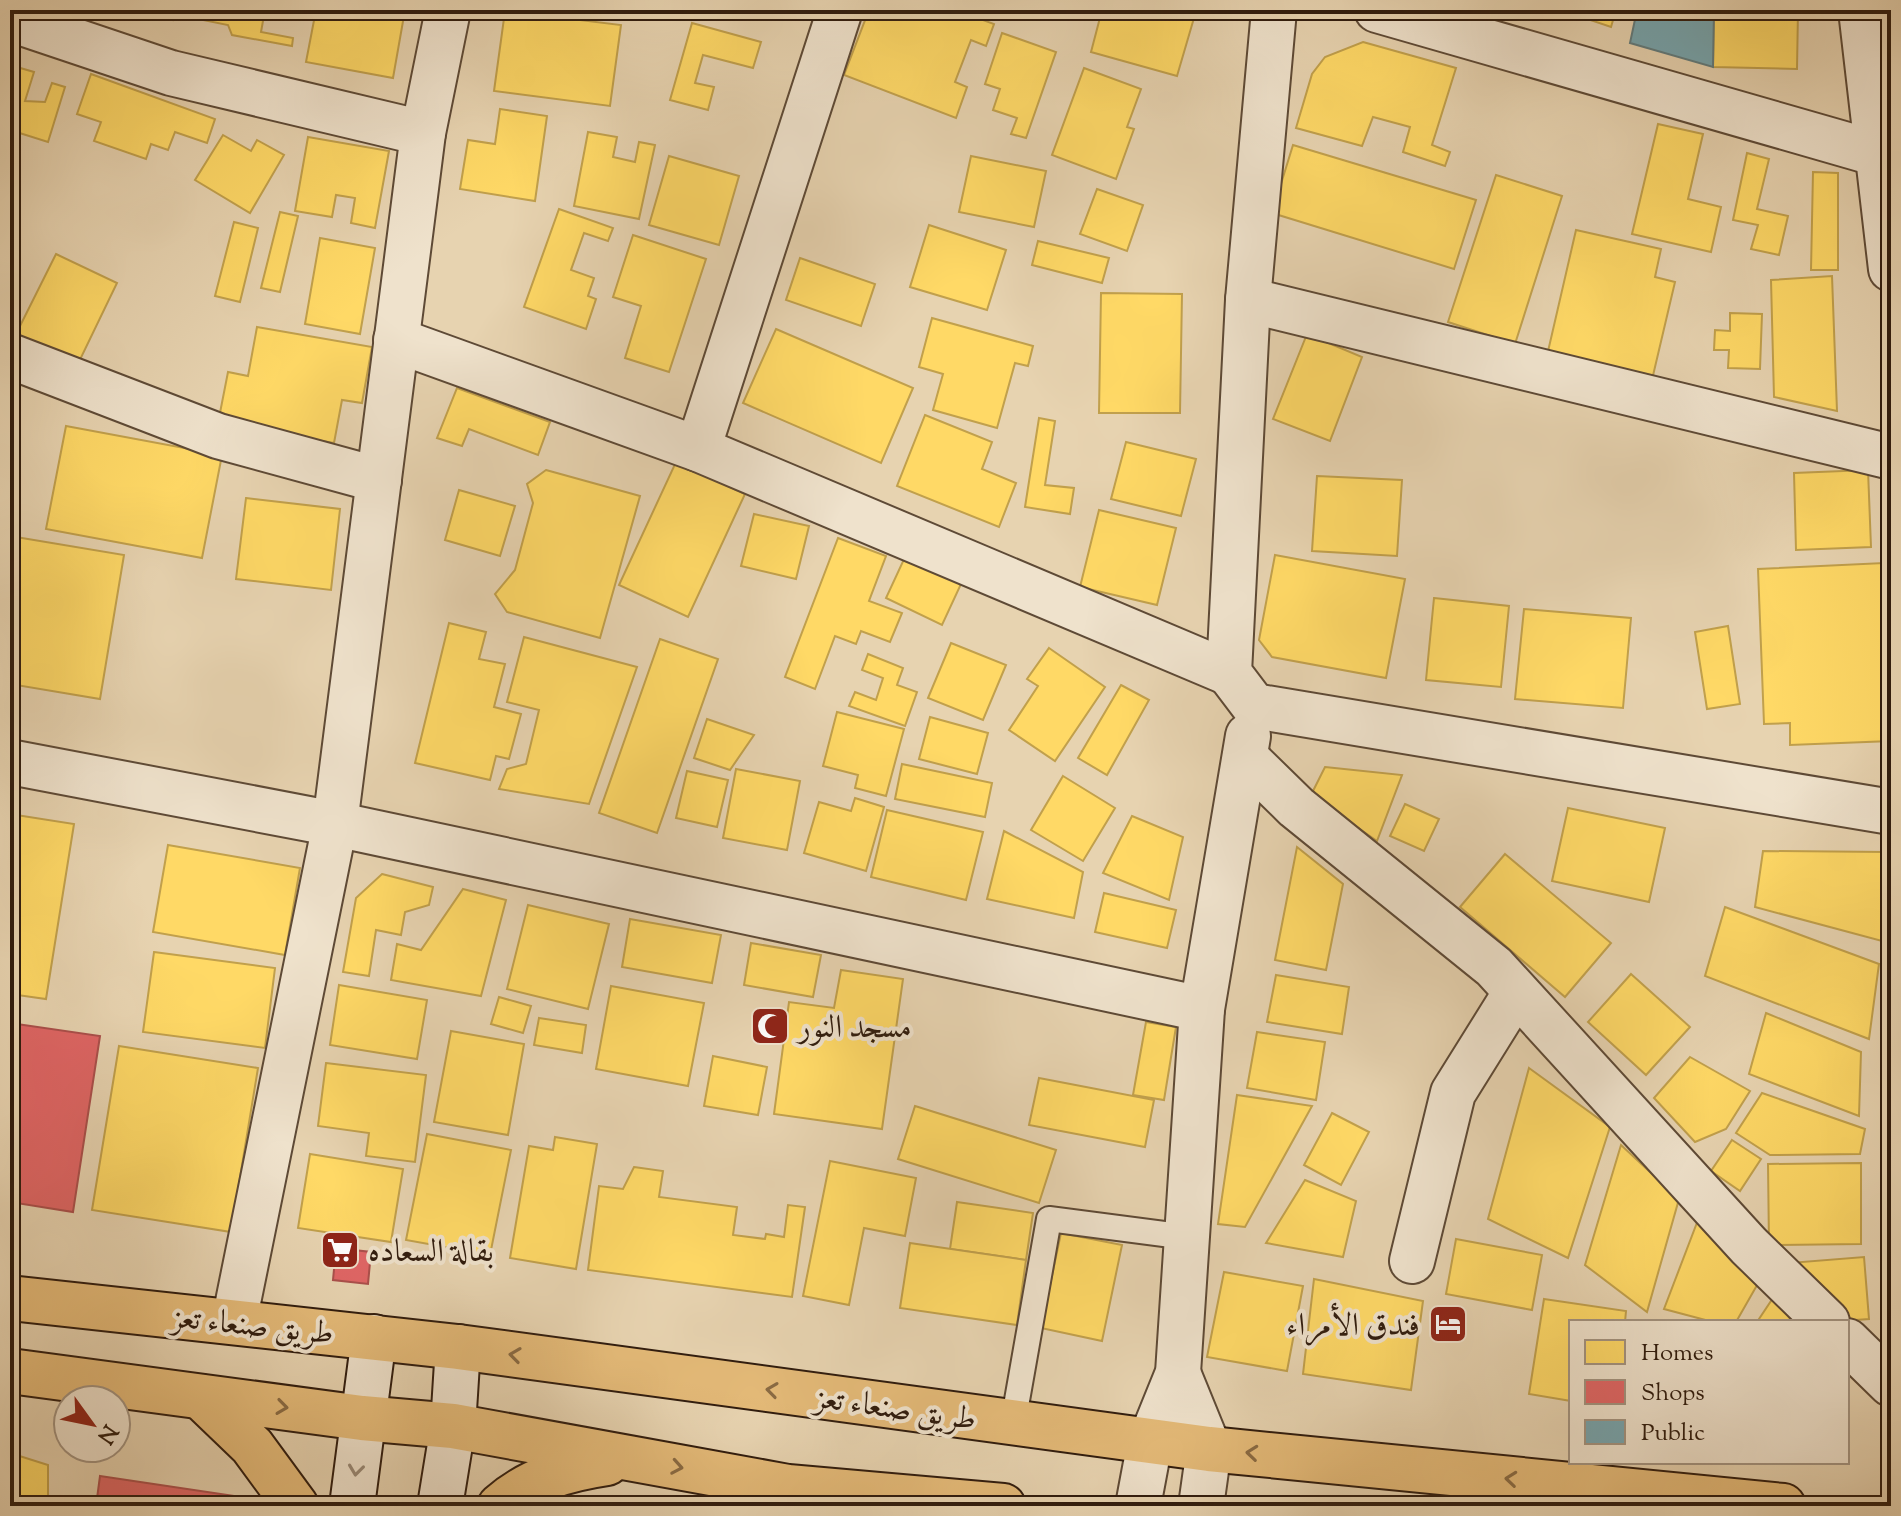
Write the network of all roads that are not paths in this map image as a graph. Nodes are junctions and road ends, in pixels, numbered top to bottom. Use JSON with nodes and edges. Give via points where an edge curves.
{"nodes":[{"id":1,"x":448,"y":10,"type":"edge"},
{"id":2,"x":840,"y":10,"type":"edge"},
{"id":3,"x":1274,"y":10,"type":"edge"},
{"id":4,"x":1377,"y":10,"type":"edge"},
{"id":5,"x":1861,"y":10,"type":"edge"},
{"id":6,"x":10,"y":19,"type":"edge"},
{"id":7,"x":423,"y":133,"type":"junction"},
{"id":8,"x":1875,"y":153,"type":"junction"},
{"id":9,"x":1891,"y":269,"type":"edge"},
{"id":10,"x":1248,"y":300,"type":"junction"},
{"id":11,"x":396,"y":340,"type":"junction"},
{"id":12,"x":10,"y":356,"type":"edge"},
{"id":13,"x":698,"y":449,"type":"junction"},
{"id":14,"x":1891,"y":457,"type":"edge"},
{"id":15,"x":379,"y":480,"type":"junction"},
{"id":16,"x":1241,"y":690,"type":"junction"},
{"id":17,"x":1245,"y":757,"type":"junction"},
{"id":18,"x":10,"y":762,"type":"edge"},
{"id":19,"x":1891,"y":812,"type":"edge"},
{"id":20,"x":335,"y":824,"type":"junction"},
{"id":21,"x":1516,"y":992,"type":"junction"},
{"id":22,"x":1202,"y":1009,"type":"junction"},
{"id":23,"x":1187,"y":1237,"type":"junction"},
{"id":24,"x":1412,"y":1261,"type":"dead end"},
{"id":25,"x":10,"y":1298,"type":"edge"},
{"id":26,"x":1825,"y":1320,"type":"edge"},
{"id":27,"x":234,"y":1322,"type":"junction"},
{"id":28,"x":374,"y":1337,"type":"junction"},
{"id":29,"x":1849,"y":1343,"type":"edge"},
{"id":30,"x":458,"y":1347,"type":"junction"},
{"id":31,"x":10,"y":1371,"type":"edge"},
{"id":32,"x":1178,"y":1373,"type":"junction"},
{"id":33,"x":1891,"y":1384,"type":"edge"},
{"id":34,"x":201,"y":1397,"type":"junction"},
{"id":35,"x":362,"y":1418,"type":"junction"},
{"id":36,"x":1013,"y":1423,"type":"junction"},
{"id":37,"x":453,"y":1426,"type":"junction"},
{"id":38,"x":1150,"y":1442,"type":"junction"},
{"id":39,"x":1209,"y":1449,"type":"junction"},
{"id":40,"x":634,"y":1459,"type":"junction"},
{"id":41,"x":786,"y":1496,"type":"edge"},
{"id":42,"x":296,"y":1506,"type":"edge"},
{"id":43,"x":352,"y":1506,"type":"edge"},
{"id":44,"x":440,"y":1506,"type":"edge"},
{"id":45,"x":500,"y":1506,"type":"edge"},
{"id":46,"x":1003,"y":1506,"type":"edge"},
{"id":47,"x":1138,"y":1506,"type":"edge"},
{"id":48,"x":1201,"y":1506,"type":"edge"},
{"id":49,"x":1783,"y":1506,"type":"edge"}],
"edges":[{"from":1,"to":7,"type":"street"},
{"from":2,"to":13,"type":"street"},
{"from":3,"to":10,"type":"street"},
{"from":4,"to":8,"type":"street"},
{"from":5,"to":8,"type":"street"},
{"from":6,"to":7,"type":"street","via":[[171,73]]},
{"from":7,"to":11,"type":"street"},
{"from":8,"to":9,"type":"street"},
{"from":10,"to":14,"type":"street"},
{"from":10,"to":16,"type":"street"},
{"from":11,"to":13,"type":"street"},
{"from":11,"to":15,"type":"street"},
{"from":12,"to":15,"type":"street","via":[[218,436]]},
{"from":13,"to":16,"type":"street"},
{"from":15,"to":20,"type":"street"},
{"from":16,"to":17,"type":"street"},
{"from":16,"to":19,"type":"street"},
{"from":17,"to":21,"type":"street","via":[[1296,807],[1494,967]]},
{"from":17,"to":22,"type":"street"},
{"from":18,"to":20,"type":"street"},
{"from":20,"to":22,"type":"street"},
{"from":20,"to":27,"type":"street"},
{"from":21,"to":24,"type":"street","via":[[1453,1093]]},
{"from":21,"to":26,"type":"street","via":[[1749,1246]]},
{"from":22,"to":23,"type":"street"},
{"from":23,"to":32,"type":"street"},
{"from":23,"to":36,"type":"lane","via":[[1049,1219]]},
{"from":25,"to":27,"type":"highway","name":"طريق صنعاء تعز"},
{"from":27,"to":28,"type":"highway","name":"طريق صنعاء تعز"},
{"from":28,"to":30,"type":"highway","name":"طريق صنعاء تعز"},
{"from":28,"to":35,"type":"street"},
{"from":29,"to":33,"type":"street"},
{"from":36,"to":30,"type":"highway","name":"طريق صنعاء تعز","one_way":true},
{"from":30,"to":37,"type":"street"},
{"from":31,"to":34,"type":"highway"},
{"from":32,"to":38,"type":"street"},
{"from":32,"to":39,"type":"street"},
{"from":34,"to":35,"type":"highway","one_way":true},
{"from":34,"to":42,"type":"highway","via":[[252,1446]]},
{"from":35,"to":37,"type":"highway"},
{"from":35,"to":43,"type":"street","one_way":true},
{"from":36,"to":38,"type":"highway","name":"طريق صنعاء تعز"},
{"from":37,"to":40,"type":"highway"},
{"from":37,"to":44,"type":"street"},
{"from":38,"to":39,"type":"highway","name":"طريق صنعاء تعز"},
{"from":38,"to":47,"type":"street"},
{"from":39,"to":48,"type":"street"},
{"from":49,"to":39,"type":"highway","name":"طريق صنعاء تعز","one_way":true},
{"from":40,"to":41,"type":"highway","one_way":true},
{"from":40,"to":45,"type":"highway","via":[[561,1470]]},
{"from":41,"to":46,"type":"highway"}]}
